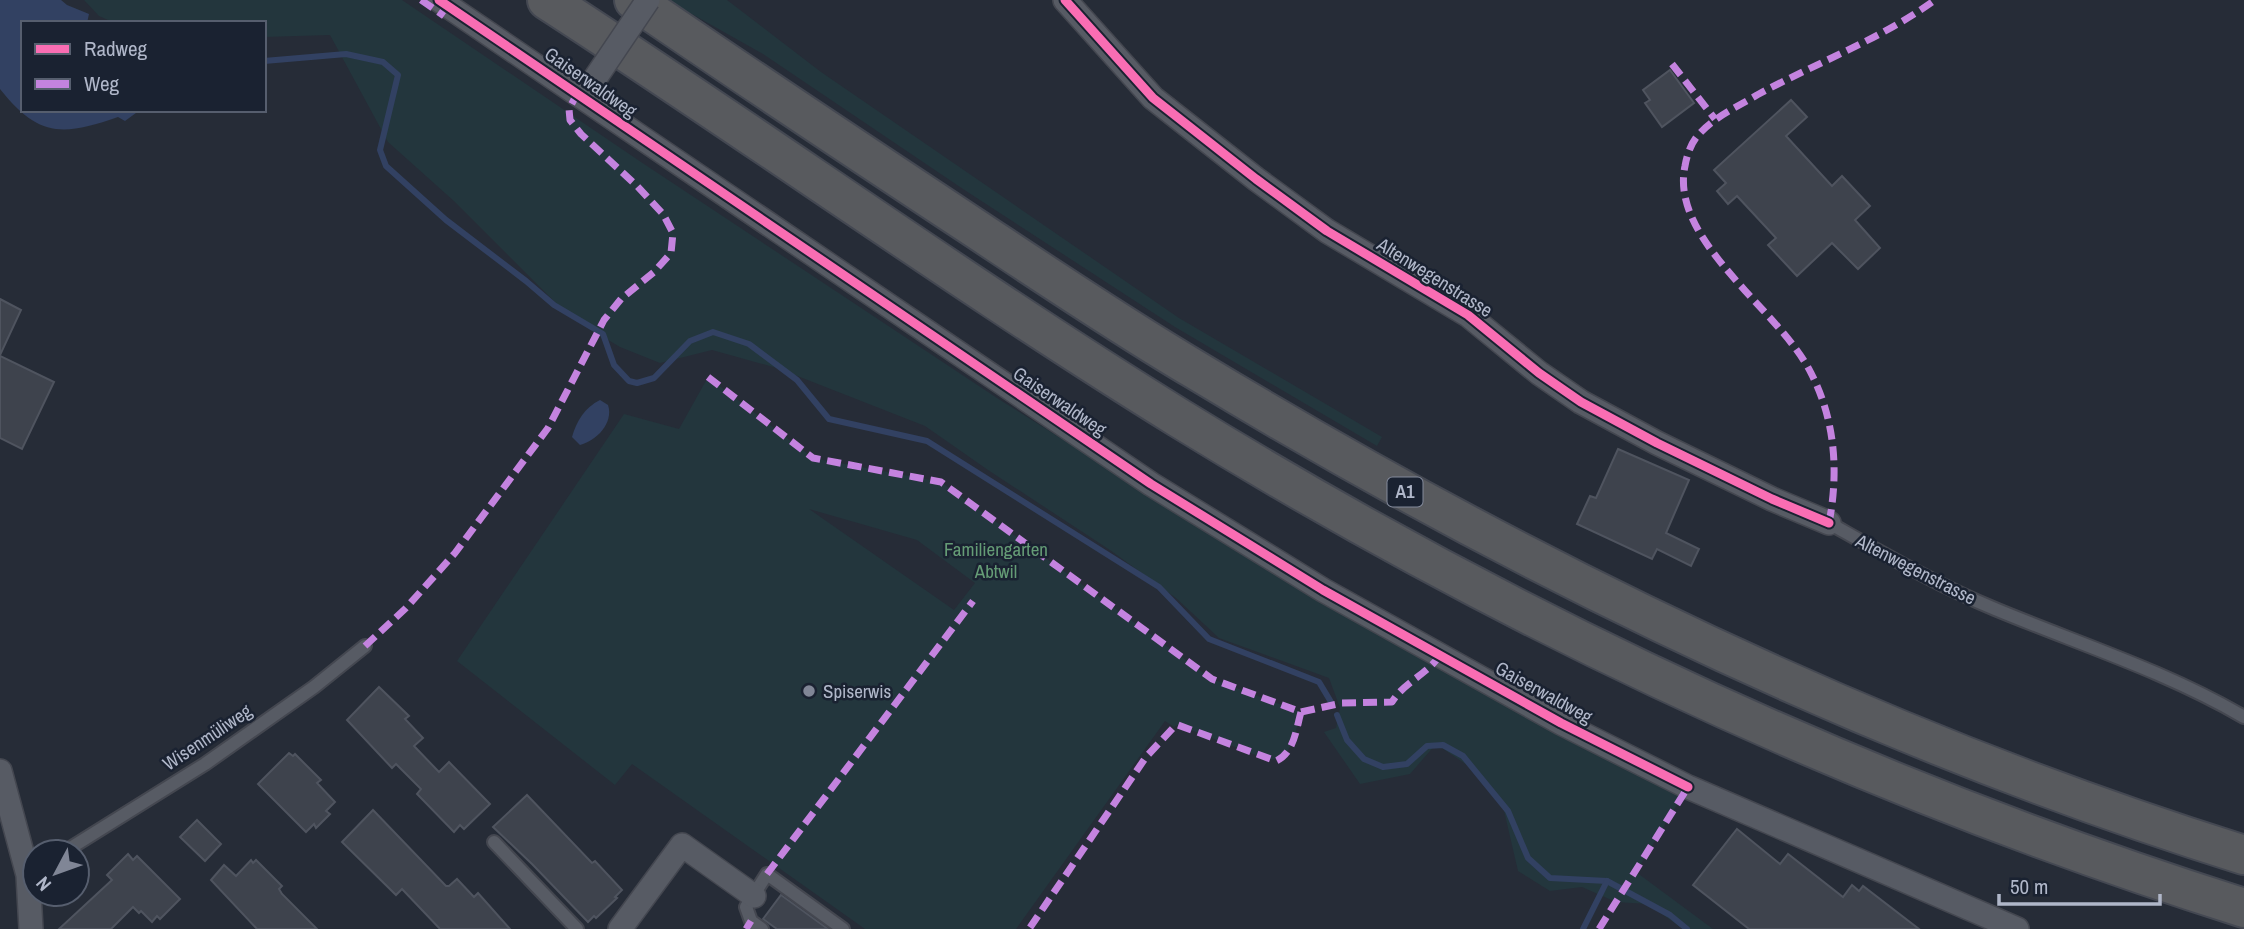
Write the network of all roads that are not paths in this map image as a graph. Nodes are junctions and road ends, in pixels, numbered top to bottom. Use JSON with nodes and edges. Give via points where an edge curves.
{"nodes":[{"id":1,"x":439,"y":0,"type":"edge"},
{"id":2,"x":547,"y":0,"type":"edge"},
{"id":3,"x":634,"y":0,"type":"edge"},
{"id":4,"x":648,"y":0,"type":"edge"},
{"id":5,"x":1065,"y":0,"type":"edge"},
{"id":6,"x":586,"y":92,"type":"junction"},
{"id":7,"x":1829,"y":523,"type":"joint"},
{"id":8,"x":365,"y":646,"type":"dead end"},
{"id":9,"x":2244,"y":717,"type":"edge"},
{"id":10,"x":0,"y":771,"type":"edge"},
{"id":11,"x":86,"y":838,"type":"edge"},
{"id":12,"x":21,"y":840,"type":"edge"},
{"id":13,"x":494,"y":842,"type":"dead end"},
{"id":14,"x":2244,"y":855,"type":"edge"},
{"id":15,"x":754,"y":896,"type":"junction"},
{"id":16,"x":31,"y":908,"type":"edge"},
{"id":17,"x":2244,"y":908,"type":"edge"},
{"id":18,"x":31,"y":929,"type":"edge"},
{"id":19,"x":577,"y":929,"type":"edge"},
{"id":20,"x":620,"y":929,"type":"edge"},
{"id":21,"x":762,"y":929,"type":"edge"},
{"id":22,"x":843,"y":929,"type":"edge"},
{"id":23,"x":2017,"y":929,"type":"edge"}],
"edges":[{"from":1,"to":6,"type":"street","name":"Gaiserwaldweg"},
{"from":2,"to":17,"type":"highway","number":"A1","via":[[1179,418],[1480,589],[1686,691],[1853,764],[2053,842]]},
{"from":3,"to":14,"type":"highway","number":"A1","via":[[1083,300],[1283,422],[1447,514],[1689,636],[1899,728]]},
{"from":4,"to":6,"type":"street","bridge":true},
{"from":5,"to":7,"type":"street","name":"Altenwegenstrasse","via":[[1153,97],[1328,231],[1468,314],[1581,402],[1657,443]]},
{"from":6,"to":23,"type":"street","name":"Gaiserwaldweg","via":[[1151,484],[1322,590],[1561,723],[1688,787]]},
{"from":7,"to":9,"type":"lane","name":"Altenwegenstrasse","via":[[1973,600],[2149,669]]},
{"from":8,"to":11,"type":"lane","name":"Wisenmüliweg","via":[[205,764]]},
{"from":10,"to":12,"type":"street"},
{"from":13,"to":19,"type":"lane"},
{"from":15,"to":20,"type":"street","via":[[682,845]]},
{"from":15,"to":21,"type":"lane","via":[[747,907],[751,921]]},
{"from":15,"to":22,"type":"lane","via":[[767,874]]},
{"from":16,"to":18,"type":"street"}]}
